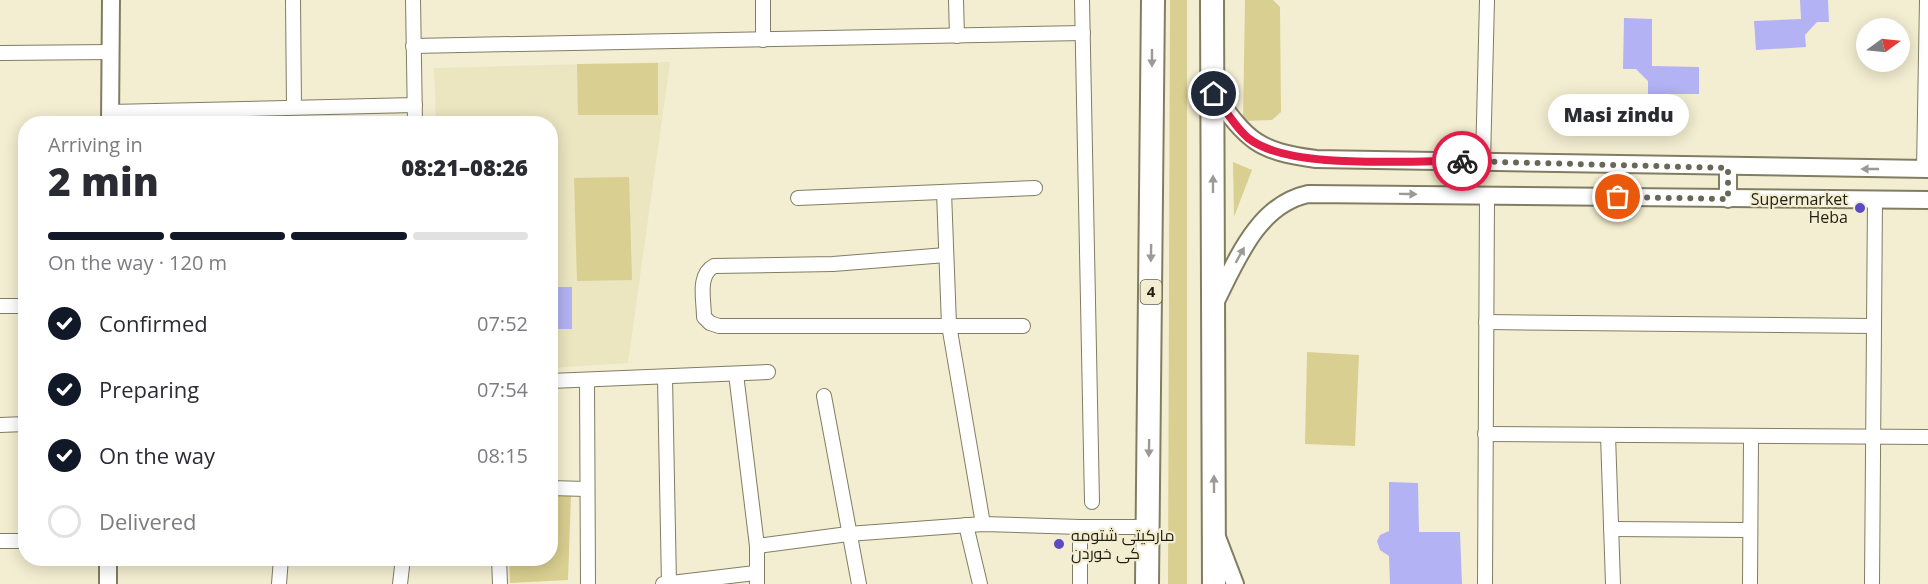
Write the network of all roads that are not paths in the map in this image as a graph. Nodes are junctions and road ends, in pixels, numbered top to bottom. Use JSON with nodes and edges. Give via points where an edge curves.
{"nodes":[{"id":1,"x":111,"y":0,"type":"edge"},
{"id":2,"x":293,"y":0,"type":"edge"},
{"id":3,"x":413,"y":0,"type":"edge"},
{"id":4,"x":763,"y":0,"type":"edge"},
{"id":5,"x":956,"y":0,"type":"edge"},
{"id":6,"x":1082,"y":0,"type":"edge"},
{"id":7,"x":1153,"y":0,"type":"edge"},
{"id":8,"x":1212,"y":0,"type":"edge"},
{"id":9,"x":1487,"y":0,"type":"edge"},
{"id":10,"x":1927,"y":0,"type":"edge"},
{"id":11,"x":1083,"y":33,"type":"junction"},
{"id":12,"x":957,"y":36,"type":"junction"},
{"id":13,"x":763,"y":39,"type":"junction"},
{"id":14,"x":413,"y":46,"type":"junction"},
{"id":15,"x":111,"y":52,"type":"junction"},
{"id":16,"x":0,"y":53,"type":"edge"},
{"id":17,"x":1214,"y":94,"type":"junction"},
{"id":18,"x":415,"y":105,"type":"junction"},
{"id":19,"x":294,"y":107,"type":"junction"},
{"id":20,"x":110,"y":116,"type":"edge"},
{"id":21,"x":143,"y":116,"type":"edge"},
{"id":22,"x":415,"y":116,"type":"edge"},
{"id":23,"x":1484,"y":161,"type":"junction"},
{"id":24,"x":1728,"y":168,"type":"junction"},
{"id":25,"x":1926,"y":169,"type":"edge"},
{"id":26,"x":1035,"y":188,"type":"dead end"},
{"id":27,"x":944,"y":192,"type":"junction"},
{"id":28,"x":1488,"y":195,"type":"junction"},
{"id":29,"x":798,"y":198,"type":"dead end"},
{"id":30,"x":1728,"y":199,"type":"junction"},
{"id":31,"x":1875,"y":199,"type":"junction"},
{"id":32,"x":1928,"y":200,"type":"edge"},
{"id":33,"x":946,"y":255,"type":"junction"},
{"id":34,"x":0,"y":306,"type":"edge"},
{"id":35,"x":18,"y":306,"type":"edge"},
{"id":36,"x":1213,"y":307,"type":"junction"},
{"id":37,"x":1486,"y":322,"type":"junction"},
{"id":38,"x":949,"y":325,"type":"junction"},
{"id":39,"x":1023,"y":326,"type":"dead end"},
{"id":40,"x":1874,"y":326,"type":"junction"},
{"id":41,"x":768,"y":372,"type":"dead end"},
{"id":42,"x":736,"y":374,"type":"junction"},
{"id":43,"x":665,"y":378,"type":"junction"},
{"id":44,"x":587,"y":380,"type":"junction"},
{"id":45,"x":558,"y":381,"type":"edge"},
{"id":46,"x":824,"y":396,"type":"dead end"},
{"id":47,"x":18,"y":424,"type":"edge"},
{"id":48,"x":0,"y":425,"type":"edge"},
{"id":49,"x":1485,"y":434,"type":"junction"},
{"id":50,"x":1608,"y":435,"type":"junction"},
{"id":51,"x":1872,"y":437,"type":"junction"},
{"id":52,"x":1928,"y":437,"type":"edge"},
{"id":53,"x":1751,"y":438,"type":"junction"},
{"id":54,"x":558,"y":488,"type":"edge"},
{"id":55,"x":587,"y":489,"type":"junction"},
{"id":56,"x":1092,"y":502,"type":"dead end"},
{"id":57,"x":983,"y":524,"type":"junction"},
{"id":58,"x":966,"y":525,"type":"junction"},
{"id":59,"x":1080,"y":527,"type":"junction"},
{"id":60,"x":1147,"y":527,"type":"junction"},
{"id":61,"x":1214,"y":527,"type":"junction"},
{"id":62,"x":1611,"y":529,"type":"junction"},
{"id":63,"x":1750,"y":530,"type":"junction"},
{"id":64,"x":848,"y":534,"type":"junction"},
{"id":65,"x":0,"y":541,"type":"edge"},
{"id":66,"x":18,"y":541,"type":"edge"},
{"id":67,"x":757,"y":546,"type":"junction"},
{"id":68,"x":108,"y":566,"type":"edge"},
{"id":69,"x":280,"y":566,"type":"edge"},
{"id":70,"x":402,"y":566,"type":"edge"},
{"id":71,"x":499,"y":566,"type":"edge"},
{"id":72,"x":756,"y":578,"type":"edge"},
{"id":73,"x":108,"y":584,"type":"edge"},
{"id":74,"x":279,"y":584,"type":"edge"},
{"id":75,"x":400,"y":584,"type":"edge"},
{"id":76,"x":500,"y":584,"type":"edge"},
{"id":77,"x":588,"y":584,"type":"edge"},
{"id":78,"x":667,"y":584,"type":"edge"},
{"id":79,"x":859,"y":584,"type":"edge"},
{"id":80,"x":980,"y":584,"type":"edge"},
{"id":81,"x":1080,"y":584,"type":"edge"},
{"id":82,"x":1147,"y":584,"type":"edge"},
{"id":83,"x":1214,"y":584,"type":"edge"},
{"id":84,"x":1236,"y":584,"type":"edge"},
{"id":85,"x":1485,"y":584,"type":"edge"},
{"id":86,"x":1613,"y":584,"type":"edge"},
{"id":87,"x":1750,"y":584,"type":"edge"},
{"id":88,"x":1872,"y":584,"type":"edge"}],
"edges":[{"from":1,"to":15,"type":"street"},
{"from":2,"to":19,"type":"street"},
{"from":3,"to":14,"type":"street"},
{"from":4,"to":13,"type":"street"},
{"from":5,"to":12,"type":"street"},
{"from":6,"to":11,"type":"street"},
{"from":7,"to":60,"type":"highway","number":"4","one_way":true},
{"from":8,"to":17,"type":"highway"},
{"from":9,"to":23,"type":"street"},
{"from":10,"to":25,"type":"street"},
{"from":11,"to":12,"type":"street"},
{"from":11,"to":56,"type":"street"},
{"from":12,"to":13,"type":"street"},
{"from":13,"to":14,"type":"street"},
{"from":14,"to":18,"type":"street"},
{"from":15,"to":16,"type":"street"},
{"from":15,"to":20,"type":"street"},
{"from":17,"to":23,"type":"street","via":[[1249,138],[1282,153],[1316,159]]},
{"from":36,"to":17,"type":"highway","one_way":true},
{"from":18,"to":19,"type":"street"},
{"from":18,"to":22,"type":"street"},
{"from":19,"to":21,"type":"street"},
{"from":23,"to":24,"type":"street"},
{"from":25,"to":24,"type":"street","one_way":true},
{"from":24,"to":30,"type":"street"},
{"from":26,"to":27,"type":"street"},
{"from":27,"to":29,"type":"street"},
{"from":27,"to":33,"type":"street"},
{"from":28,"to":30,"type":"street"},
{"from":36,"to":28,"type":"street","one_way":true,"via":[[1256,230],[1293,199],[1316,193]]},
{"from":28,"to":37,"type":"street"},
{"from":30,"to":31,"type":"street"},
{"from":31,"to":32,"type":"street"},
{"from":31,"to":40,"type":"street"},
{"from":33,"to":38,"type":"street"},
{"from":33,"to":38,"type":"street","via":[[833,264],[714,266],[706,270],[703,278],[704,317],[719,326]]},
{"from":34,"to":35,"type":"street"},
{"from":61,"to":36,"type":"highway","one_way":true},
{"from":37,"to":40,"type":"street"},
{"from":37,"to":49,"type":"street"},
{"from":38,"to":39,"type":"street"},
{"from":38,"to":57,"type":"street"},
{"from":40,"to":51,"type":"street"},
{"from":41,"to":42,"type":"street"},
{"from":42,"to":43,"type":"street"},
{"from":42,"to":67,"type":"street"},
{"from":43,"to":44,"type":"street"},
{"from":43,"to":78,"type":"street"},
{"from":44,"to":45,"type":"street"},
{"from":44,"to":55,"type":"street"},
{"from":46,"to":64,"type":"street"},
{"from":47,"to":48,"type":"street"},
{"from":49,"to":50,"type":"street"},
{"from":49,"to":85,"type":"street"},
{"from":50,"to":53,"type":"street"},
{"from":50,"to":62,"type":"street"},
{"from":51,"to":52,"type":"street"},
{"from":51,"to":53,"type":"street"},
{"from":51,"to":88,"type":"street"},
{"from":53,"to":63,"type":"street"},
{"from":54,"to":55,"type":"street"},
{"from":55,"to":77,"type":"street"},
{"from":57,"to":58,"type":"street"},
{"from":57,"to":59,"type":"street"},
{"from":58,"to":64,"type":"street"},
{"from":58,"to":80,"type":"street"},
{"from":59,"to":60,"type":"street"},
{"from":59,"to":81,"type":"street"},
{"from":60,"to":82,"type":"highway","number":"4"},
{"from":61,"to":83,"type":"highway"},
{"from":61,"to":84,"type":"street"},
{"from":62,"to":63,"type":"street"},
{"from":62,"to":86,"type":"street"},
{"from":63,"to":87,"type":"street"},
{"from":64,"to":67,"type":"street"},
{"from":64,"to":79,"type":"street"},
{"from":65,"to":66,"type":"street"},
{"from":67,"to":72,"type":"street"},
{"from":68,"to":73,"type":"street"},
{"from":69,"to":74,"type":"street"},
{"from":70,"to":75,"type":"street"},
{"from":71,"to":76,"type":"street"},
{"from":72,"to":78,"type":"street"}]}
